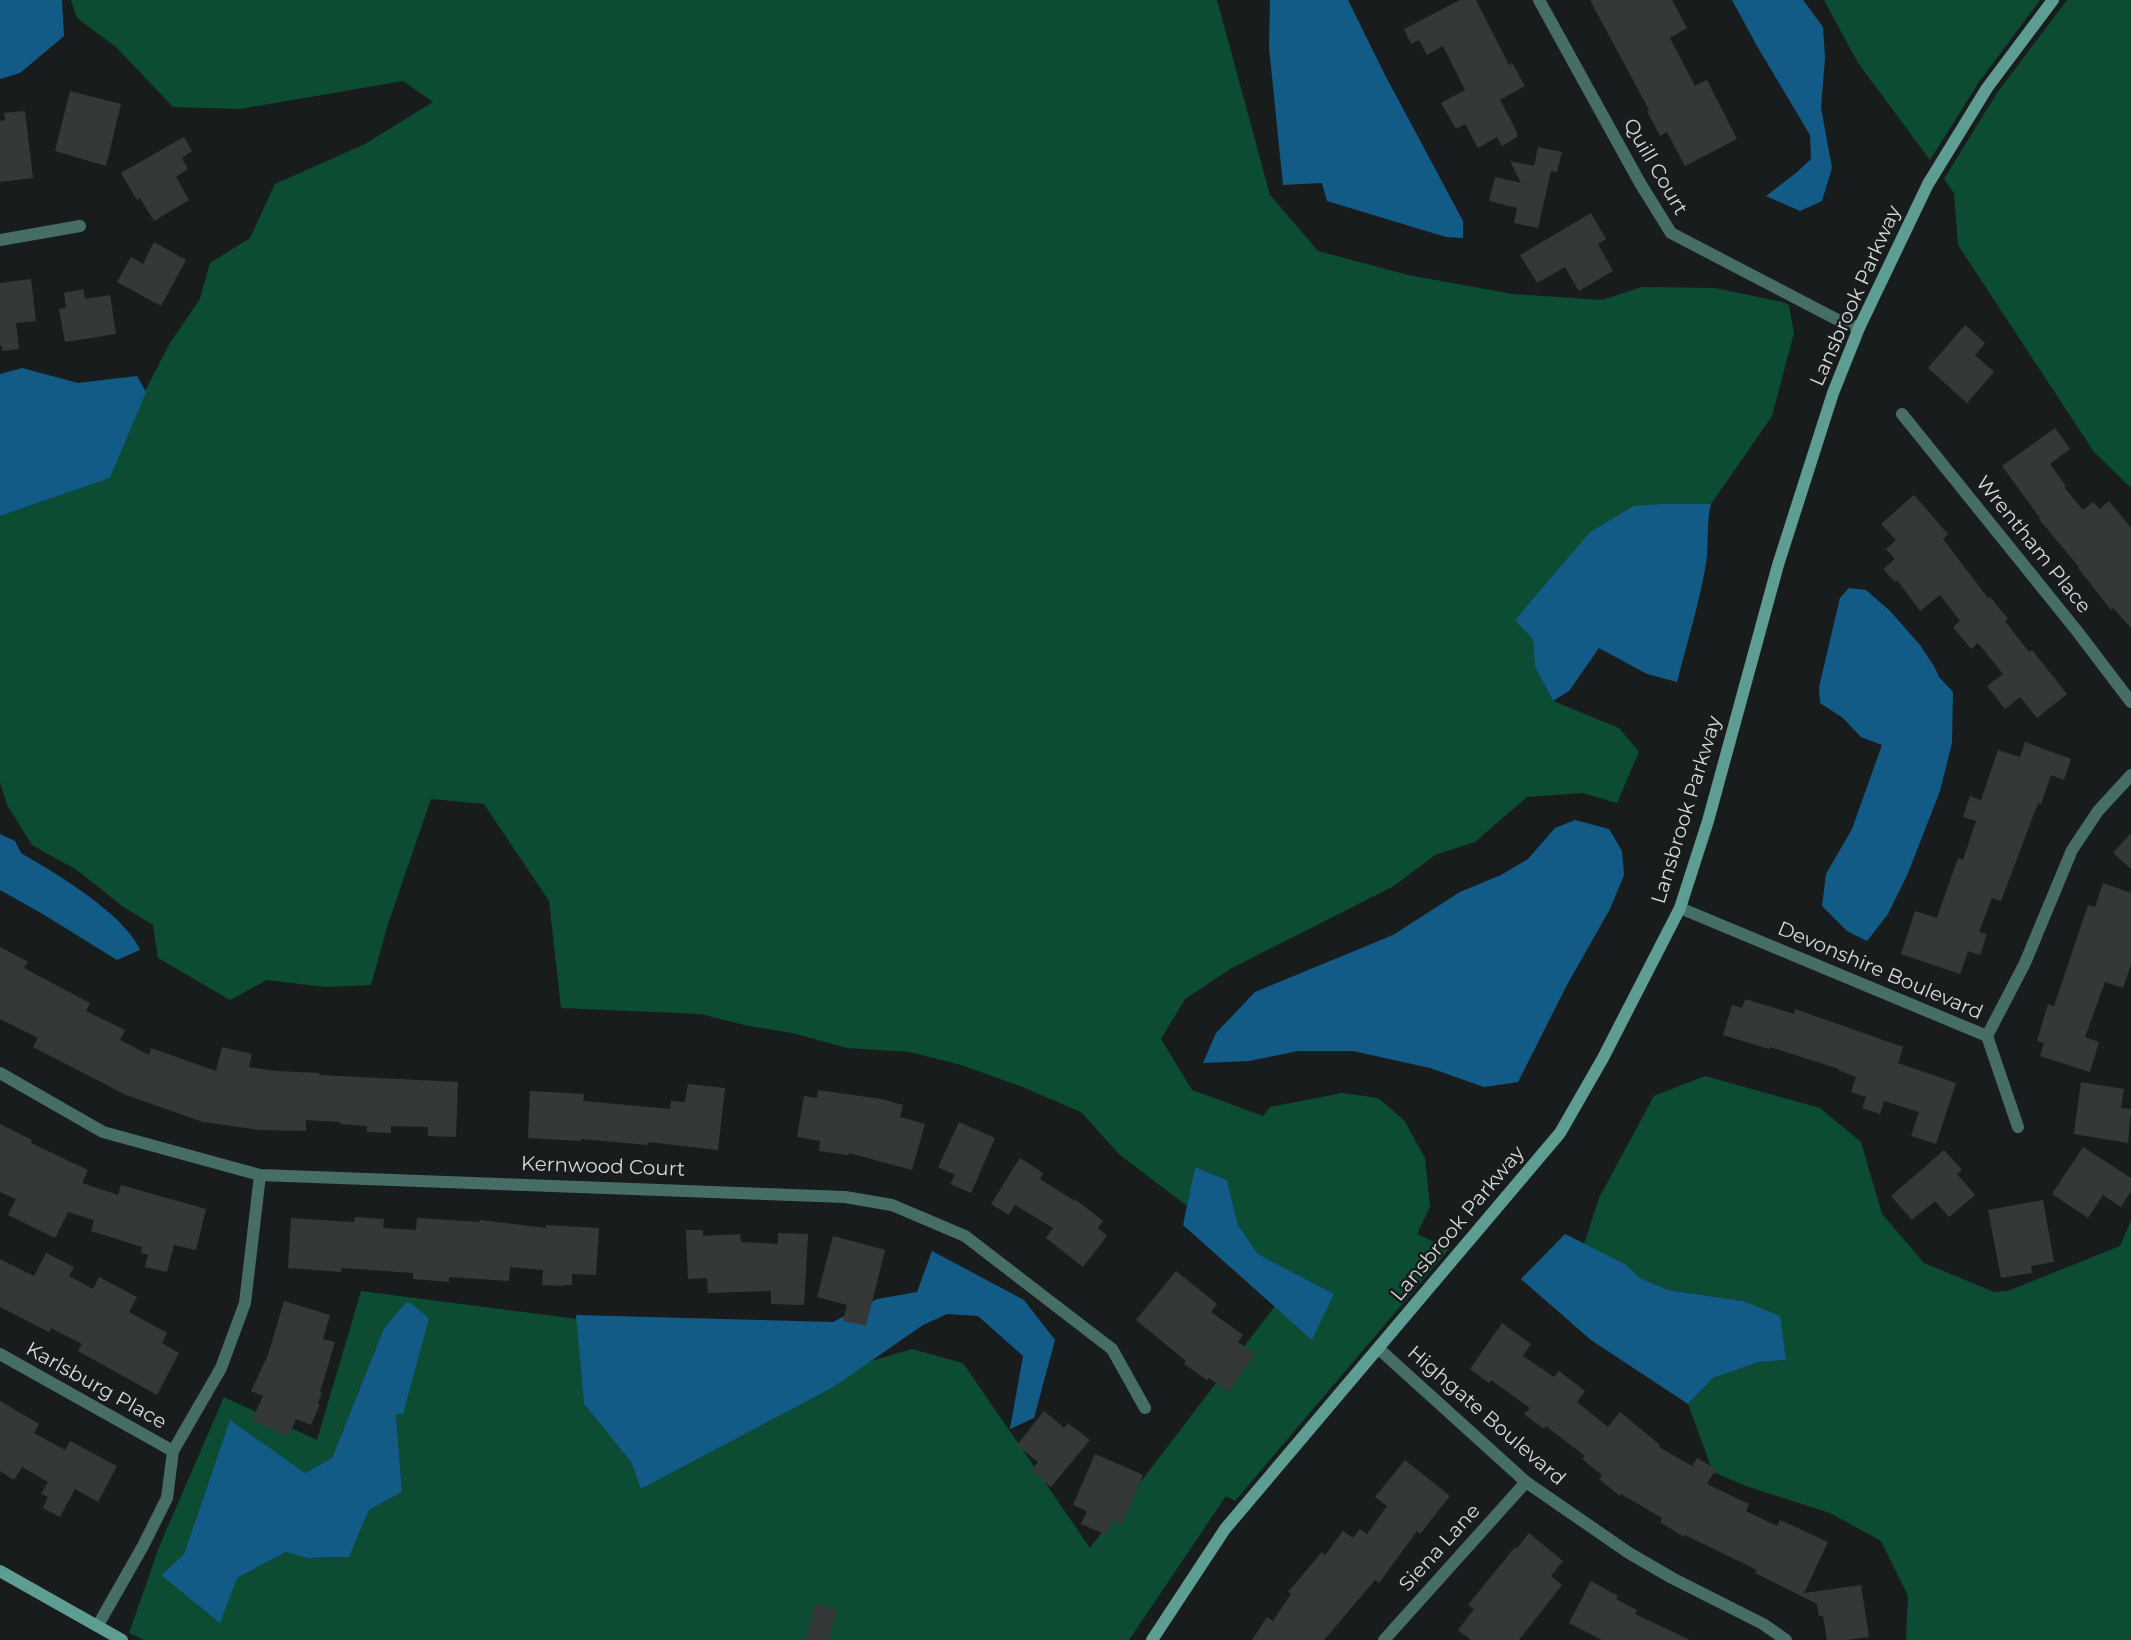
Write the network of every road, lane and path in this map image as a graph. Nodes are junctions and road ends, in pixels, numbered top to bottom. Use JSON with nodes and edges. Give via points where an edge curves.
{"nodes":[{"id":1,"x":1539,"y":0,"type":"edge"},
{"id":2,"x":2053,"y":0,"type":"edge"},
{"id":3,"x":80,"y":226,"type":"dead end"},
{"id":4,"x":0,"y":240,"type":"edge"},
{"id":5,"x":1859,"y":328,"type":"junction"},
{"id":6,"x":1902,"y":414,"type":"dead end"},
{"id":7,"x":2131,"y":702,"type":"edge"},
{"id":8,"x":2131,"y":775,"type":"edge"},
{"id":9,"x":1680,"y":908,"type":"junction"},
{"id":10,"x":1987,"y":1036,"type":"junction"},
{"id":11,"x":0,"y":1073,"type":"edge"},
{"id":12,"x":2018,"y":1127,"type":"dead end"},
{"id":13,"x":260,"y":1175,"type":"junction"},
{"id":14,"x":1379,"y":1349,"type":"junction"},
{"id":15,"x":0,"y":1354,"type":"edge"},
{"id":16,"x":1145,"y":1408,"type":"dead end"},
{"id":17,"x":172,"y":1451,"type":"junction"},
{"id":18,"x":1526,"y":1482,"type":"junction"},
{"id":19,"x":0,"y":1571,"type":"edge"},
{"id":20,"x":98,"y":1625,"type":"junction"},
{"id":21,"x":122,"y":1640,"type":"edge"},
{"id":22,"x":1152,"y":1640,"type":"edge"},
{"id":23,"x":1384,"y":1640,"type":"edge"},
{"id":24,"x":1786,"y":1640,"type":"edge"}],
"edges":[{"from":1,"to":5,"type":"street","name":"Quill Court","via":[[1671,233]]},
{"from":2,"to":5,"type":"street","name":"Lansbrook Parkway","via":[[1987,88],[1928,184]]},
{"from":3,"to":4,"type":"street"},
{"from":5,"to":9,"type":"street","name":"Lansbrook Parkway","via":[[1833,393],[1778,565],[1708,821]]},
{"from":6,"to":7,"type":"street","name":"Wrentham Place"},
{"from":8,"to":10,"type":"street","name":"Devonshire Boulevard","via":[[2098,811],[2072,850],[2025,963]]},
{"from":9,"to":10,"type":"street","name":"Devonshire Boulevard"},
{"from":9,"to":14,"type":"street","name":"Lansbrook Parkway","via":[[1560,1134]]},
{"from":10,"to":12,"type":"street"},
{"from":11,"to":13,"type":"street","name":"Kernwood Court","via":[[103,1132]]},
{"from":13,"to":16,"type":"street","name":"Kernwood Court","via":[[845,1197],[892,1205],[965,1236],[1112,1349]]},
{"from":13,"to":17,"type":"street","via":[[244,1303],[221,1368]]},
{"from":14,"to":18,"type":"street","name":"Highgate Boulevard"},
{"from":14,"to":22,"type":"street","name":"Lansbrook Parkway","via":[[1225,1529]]},
{"from":15,"to":17,"type":"street","name":"Karlsburg Place"},
{"from":17,"to":20,"type":"street","via":[[167,1498]]},
{"from":18,"to":23,"type":"street","name":"Siena Lane"},
{"from":18,"to":24,"type":"street","name":"Highgate Boulevard","via":[[1629,1552]]},
{"from":19,"to":20,"type":"street"},
{"from":20,"to":21,"type":"street"}]}
